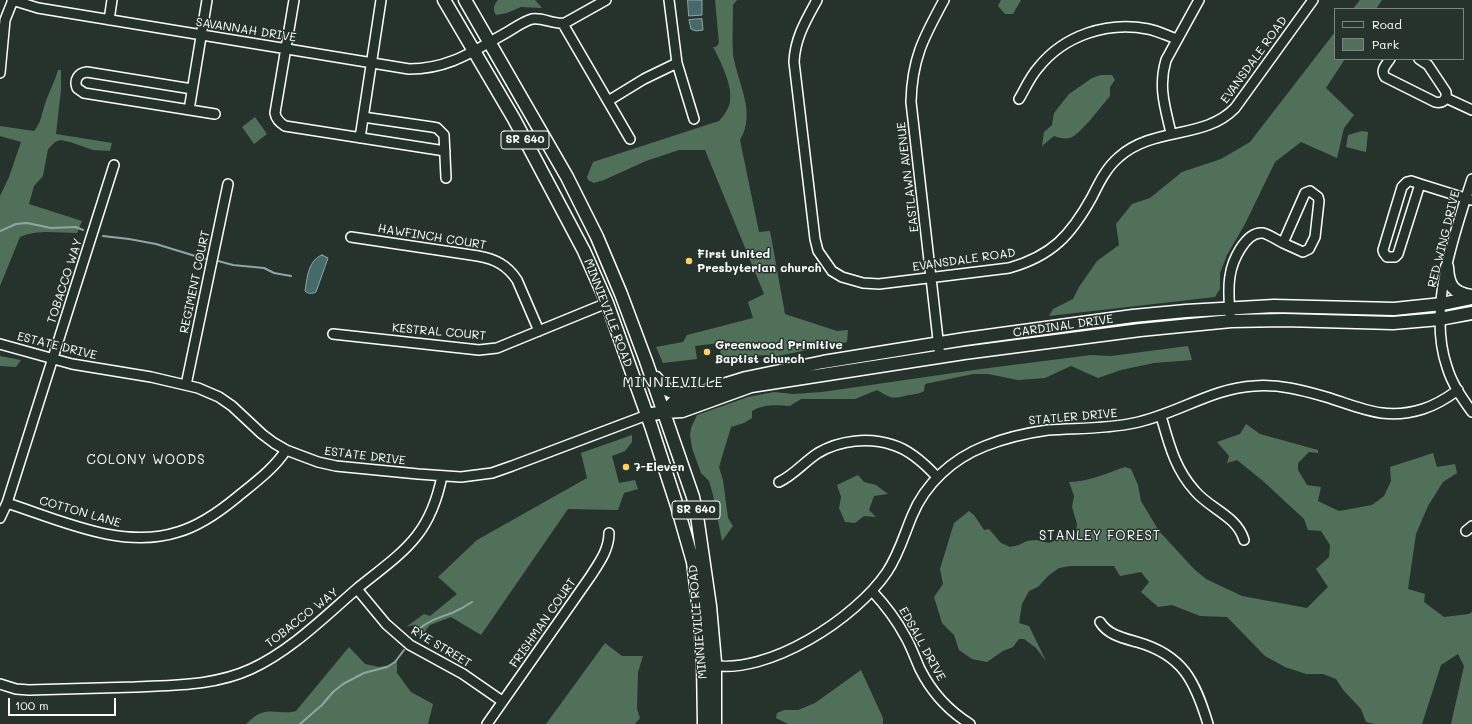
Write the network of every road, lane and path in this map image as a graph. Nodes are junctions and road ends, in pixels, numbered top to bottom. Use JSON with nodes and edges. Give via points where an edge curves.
{"nodes":[{"id":1,"x":13,"y":0,"type":"edge"},
{"id":2,"x":112,"y":0,"type":"edge"},
{"id":3,"x":206,"y":0,"type":"edge"},
{"id":4,"x":294,"y":0,"type":"edge"},
{"id":5,"x":381,"y":0,"type":"edge"},
{"id":6,"x":444,"y":0,"type":"edge"},
{"id":7,"x":465,"y":0,"type":"edge"},
{"id":8,"x":606,"y":0,"type":"edge"},
{"id":9,"x":669,"y":0,"type":"edge"},
{"id":10,"x":817,"y":0,"type":"edge"},
{"id":11,"x":944,"y":0,"type":"edge"},
{"id":12,"x":1199,"y":0,"type":"edge"},
{"id":13,"x":1313,"y":0,"type":"edge"},
{"id":14,"x":109,"y":20,"type":"junction"},
{"id":15,"x":563,"y":24,"type":"junction"},
{"id":16,"x":201,"y":35,"type":"junction"},
{"id":17,"x":1177,"y":39,"type":"junction"},
{"id":18,"x":489,"y":42,"type":"junction"},
{"id":19,"x":286,"y":49,"type":"junction"},
{"id":20,"x":474,"y":50,"type":"junction"},
{"id":21,"x":1389,"y":60,"type":"edge"},
{"id":22,"x":1420,"y":60,"type":"edge"},
{"id":23,"x":371,"y":63,"type":"junction"},
{"id":24,"x":677,"y":63,"type":"junction"},
{"id":25,"x":0,"y":71,"type":"edge"},
{"id":26,"x":192,"y":89,"type":"junction"},
{"id":27,"x":1446,"y":98,"type":"junction"},
{"id":28,"x":1019,"y":99,"type":"dead end"},
{"id":29,"x":608,"y":101,"type":"junction"},
{"id":30,"x":189,"y":110,"type":"junction"},
{"id":31,"x":1472,"y":110,"type":"edge"},
{"id":32,"x":215,"y":114,"type":"dead end"},
{"id":33,"x":363,"y":117,"type":"junction"},
{"id":34,"x":694,"y":120,"type":"dead end"},
{"id":35,"x":1171,"y":133,"type":"junction"},
{"id":36,"x":360,"y":138,"type":"junction"},
{"id":37,"x":630,"y":140,"type":"dead end"},
{"id":38,"x":445,"y":151,"type":"junction"},
{"id":39,"x":114,"y":165,"type":"dead end"},
{"id":40,"x":446,"y":178,"type":"dead end"},
{"id":41,"x":1472,"y":179,"type":"edge"},
{"id":42,"x":228,"y":184,"type":"dead end"},
{"id":43,"x":1420,"y":184,"type":"junction"},
{"id":44,"x":1469,"y":199,"type":"edge"},
{"id":45,"x":351,"y":237,"type":"dead end"},
{"id":46,"x":1283,"y":243,"type":"junction"},
{"id":47,"x":1447,"y":267,"type":"junction"},
{"id":48,"x":931,"y":278,"type":"junction"},
{"id":49,"x":1472,"y":297,"type":"edge"},
{"id":50,"x":607,"y":303,"type":"junction"},
{"id":51,"x":1442,"y":304,"type":"junction"},
{"id":52,"x":1230,"y":308,"type":"junction"},
{"id":53,"x":1472,"y":313,"type":"edge"},
{"id":54,"x":1440,"y":318,"type":"junction"},
{"id":55,"x":1231,"y":321,"type":"junction"},
{"id":56,"x":538,"y":331,"type":"junction"},
{"id":57,"x":334,"y":334,"type":"dead end"},
{"id":58,"x":938,"y":343,"type":"junction"},
{"id":59,"x":0,"y":344,"type":"edge"},
{"id":60,"x":940,"y":357,"type":"junction"},
{"id":61,"x":52,"y":359,"type":"junction"},
{"id":62,"x":646,"y":361,"type":"junction"},
{"id":63,"x":186,"y":384,"type":"junction"},
{"id":64,"x":720,"y":386,"type":"junction"},
{"id":65,"x":1458,"y":390,"type":"junction"},
{"id":66,"x":664,"y":412,"type":"junction"},
{"id":67,"x":1472,"y":412,"type":"edge"},
{"id":68,"x":647,"y":415,"type":"junction"},
{"id":69,"x":1161,"y":416,"type":"junction"},
{"id":70,"x":286,"y":450,"type":"junction"},
{"id":71,"x":442,"y":476,"type":"junction"},
{"id":72,"x":937,"y":477,"type":"junction"},
{"id":73,"x":779,"y":482,"type":"dead end"},
{"id":74,"x":7,"y":503,"type":"junction"},
{"id":75,"x":0,"y":518,"type":"edge"},
{"id":76,"x":609,"y":533,"type":"dead end"},
{"id":77,"x":1244,"y":540,"type":"dead end"},
{"id":78,"x":357,"y":589,"type":"junction"},
{"id":79,"x":872,"y":591,"type":"junction"},
{"id":80,"x":1100,"y":622,"type":"dead end"},
{"id":81,"x":709,"y":664,"type":"junction"},
{"id":82,"x":0,"y":684,"type":"edge"},
{"id":83,"x":502,"y":701,"type":"junction"},
{"id":84,"x":487,"y":724,"type":"edge"},
{"id":85,"x":704,"y":724,"type":"edge"},
{"id":86,"x":716,"y":724,"type":"edge"},
{"id":87,"x":970,"y":724,"type":"edge"},
{"id":88,"x":1208,"y":724,"type":"edge"}],
"edges":[{"from":1,"to":14,"type":"street","name":"SAVANNAH DRIVE","via":[[38,8]]},
{"from":1,"to":25,"type":"street","via":[[5,20]]},
{"from":2,"to":14,"type":"street"},
{"from":3,"to":16,"type":"street"},
{"from":4,"to":19,"type":"street"},
{"from":5,"to":23,"type":"street"},
{"from":6,"to":20,"type":"main road","name":"MINNIEVILLE ROAD","number":"SR 640"},
{"from":7,"to":18,"type":"main road","name":"MINNIEVILLE ROAD","number":"SR 640"},
{"from":8,"to":15,"type":"street"},
{"from":9,"to":24,"type":"street"},
{"from":10,"to":48,"type":"street","name":"EVANSDALE ROAD","via":[[800,32],[795,46],[794,62],[814,239],[818,251],[832,271],[852,281],[879,284]]},
{"from":11,"to":48,"type":"street","name":"EASTLAWN AVENUE","via":[[918,51],[911,102]]},
{"from":12,"to":17,"type":"street"},
{"from":13,"to":35,"type":"street","name":"EVANSDALE ROAD","via":[[1228,115],[1212,124]]},
{"from":14,"to":16,"type":"street","name":"SAVANNAH DRIVE"},
{"from":15,"to":18,"type":"street","name":"SAVANNAH DRIVE","via":[[533,19]]},
{"from":15,"to":29,"type":"street"},
{"from":16,"to":19,"type":"street","name":"SAVANNAH DRIVE"},
{"from":16,"to":26,"type":"street"},
{"from":17,"to":28,"type":"street","via":[[1149,29],[1130,27],[1104,29],[1078,36],[1047,57]]},
{"from":17,"to":35,"type":"street","via":[[1166,60],[1162,80],[1163,101]]},
{"from":18,"to":20,"type":"street","name":"SAVANNAH DRIVE"},
{"from":18,"to":62,"type":"main road","name":"MINNIEVILLE ROAD","number":"SR 640","via":[[567,177],[597,237]]},
{"from":19,"to":23,"type":"street","name":"SAVANNAH DRIVE"},
{"from":19,"to":36,"type":"street","via":[[275,113],[280,123],[285,126]]},
{"from":20,"to":23,"type":"street","name":"SAVANNAH DRIVE","via":[[443,65],[428,68],[410,69]]},
{"from":20,"to":50,"type":"main road","name":"MINNIEVILLE ROAD","number":"SR 640","via":[[563,209]]},
{"from":21,"to":27,"type":"street","via":[[1383,71],[1385,77],[1435,102],[1441,103]]},
{"from":22,"to":27,"type":"street","via":[[1431,68],[1446,92]]},
{"from":23,"to":33,"type":"street"},
{"from":24,"to":29,"type":"street"},
{"from":24,"to":34,"type":"street"},
{"from":26,"to":30,"type":"street"},
{"from":26,"to":30,"type":"street","via":[[87,72],[79,75],[76,81],[78,88],[84,93]]},
{"from":27,"to":31,"type":"street"},
{"from":29,"to":37,"type":"street"},
{"from":30,"to":32,"type":"street"},
{"from":33,"to":36,"type":"street"},
{"from":33,"to":38,"type":"street","via":[[437,128],[444,135]]},
{"from":35,"to":48,"type":"street","name":"EVANSDALE ROAD","via":[[1136,145],[1118,158],[1104,175],[1075,225],[1060,242],[1042,254],[1024,264],[1009,268]]},
{"from":36,"to":38,"type":"street"},
{"from":38,"to":40,"type":"street"},
{"from":39,"to":61,"type":"street","name":"TOBACCO WAY"},
{"from":41,"to":44,"type":"street","name":"RED WING DRIVE"},
{"from":42,"to":63,"type":"street","name":"REGIMENT COURT"},
{"from":43,"to":43,"type":"street","via":[[1411,181],[1402,187],[1383,250],[1387,257],[1395,257],[1400,251]]},
{"from":43,"to":44,"type":"street"},
{"from":44,"to":47,"type":"street","name":"RED WING DRIVE"},
{"from":45,"to":56,"type":"street","name":"HAWFINCH COURT","via":[[478,256],[502,263],[517,280]]},
{"from":46,"to":46,"type":"street","via":[[1305,194],[1310,191],[1314,193],[1319,201],[1316,232],[1308,249],[1301,252]]},
{"from":46,"to":52,"type":"street","via":[[1263,233],[1255,234],[1245,242],[1230,276]]},
{"from":47,"to":49,"type":"main road","via":[[1455,291]]},
{"from":47,"to":51,"type":"street","name":"RED WING DRIVE"},
{"from":48,"to":58,"type":"street","name":"EASTLAWN AVENUE"},
{"from":49,"to":51,"type":"main road","name":"CARDINAL DRIVE"},
{"from":50,"to":56,"type":"street","name":"KESTRAL COURT"},
{"from":50,"to":68,"type":"main road","name":"MINNIEVILLE ROAD","number":"SR 640"},
{"from":51,"to":52,"type":"main road","name":"CARDINAL DRIVE","via":[[1394,309],[1274,306]]},
{"from":51,"to":54,"type":"street","name":"RED WING DRIVE"},
{"from":52,"to":55,"type":"street"},
{"from":52,"to":58,"type":"main road","name":"CARDINAL DRIVE","via":[[1133,316]]},
{"from":53,"to":54,"type":"main road","name":"CARDINAL DRIVE"},
{"from":54,"to":55,"type":"main road","name":"CARDINAL DRIVE","via":[[1375,323]]},
{"from":54,"to":65,"type":"street","name":"RED WING DRIVE","via":[[1444,357]]},
{"from":55,"to":60,"type":"main road","name":"CARDINAL DRIVE","via":[[1140,330]]},
{"from":56,"to":57,"type":"street","name":"KESTRAL COURT","via":[[496,348],[479,350]]},
{"from":58,"to":60,"type":"street","name":"EASTLAWN AVENUE"},
{"from":58,"to":64,"type":"main road","name":"CARDINAL DRIVE","via":[[823,362]]},
{"from":59,"to":61,"type":"street","name":"ESTATE DRIVE"},
{"from":60,"to":66,"type":"main road","name":"CARDINAL DRIVE","via":[[752,386],[682,411]]},
{"from":61,"to":63,"type":"street","name":"ESTATE DRIVE"},
{"from":61,"to":74,"type":"street","name":"TOBACCO WAY"},
{"from":62,"to":64,"type":"main road","via":[[662,387],[671,392],[682,394]]},
{"from":62,"to":66,"type":"main road","name":"MINNIEVILLE ROAD","number":"SR 640"},
{"from":63,"to":70,"type":"street","name":"ESTATE DRIVE","via":[[219,397],[262,434]]},
{"from":64,"to":66,"type":"main road","name":"CARDINAL DRIVE","via":[[673,403]]},
{"from":65,"to":67,"type":"street","name":"RED WING DRIVE"},
{"from":65,"to":69,"type":"street","name":"STATLER DRIVE","via":[[1425,408],[1387,414],[1292,388],[1250,386],[1220,392]]},
{"from":66,"to":68,"type":"main road","name":"CARDINAL DRIVE"},
{"from":66,"to":81,"type":"main road","name":"MINNIEVILLE ROAD","number":"SR 640","via":[[697,516],[710,606]]},
{"from":68,"to":71,"type":"street","name":"ESTATE DRIVE","via":[[492,473],[476,476]]},
{"from":68,"to":81,"type":"main road","name":"MINNIEVILLE ROAD","number":"SR 640","via":[[693,562]]},
{"from":69,"to":72,"type":"street","name":"STATLER DRIVE","via":[[1112,427],[1049,430],[1005,438],[969,453]]},
{"from":69,"to":77,"type":"street","via":[[1173,458],[1181,474],[1198,495],[1235,524]]},
{"from":70,"to":71,"type":"street","name":"ESTATE DRIVE","via":[[336,466]]},
{"from":70,"to":74,"type":"street","name":"COTTON LANE","via":[[272,467],[224,508],[180,532],[165,536],[133,538],[99,532]]},
{"from":71,"to":78,"type":"street","name":"TOBACCO WAY","via":[[434,507],[422,530],[404,550]]},
{"from":72,"to":73,"type":"street","via":[[926,465],[903,449],[866,440],[830,447]]},
{"from":72,"to":79,"type":"street","name":"STATLER DRIVE","via":[[918,504],[895,559]]},
{"from":74,"to":75,"type":"street","name":"TOBACCO WAY"},
{"from":76,"to":83,"type":"street","name":"FRISHMAN COURT","via":[[605,554]]},
{"from":78,"to":82,"type":"street","name":"TOBACCO WAY","via":[[287,648],[250,670],[213,681],[185,685],[28,690]]},
{"from":78,"to":83,"type":"street","name":"RYE STREET","via":[[386,624],[410,645],[464,674]]},
{"from":79,"to":81,"type":"street","name":"STATLER DRIVE","via":[[834,624],[798,646],[746,664]]},
{"from":79,"to":87,"type":"street","name":"EDSALL DRIVE","via":[[895,619],[933,690],[952,711]]},
{"from":80,"to":88,"type":"street","via":[[1114,635],[1145,644],[1174,660],[1187,673],[1196,689]]},
{"from":81,"to":85,"type":"main road","name":"MINNIEVILLE ROAD","number":"SR 640"},
{"from":81,"to":86,"type":"main road","name":"MINNIEVILLE ROAD","number":"SR 640"},
{"from":83,"to":84,"type":"street","name":"FRISHMAN COURT"}]}
